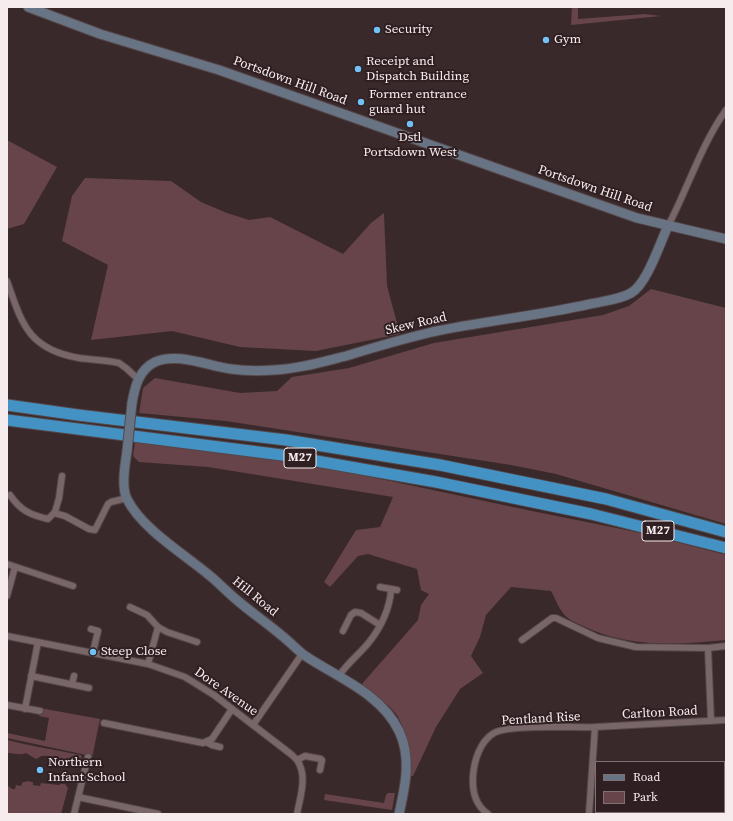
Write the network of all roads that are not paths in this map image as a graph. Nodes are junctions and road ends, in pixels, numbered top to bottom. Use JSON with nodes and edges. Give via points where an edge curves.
{"nodes":[{"id":1,"x":28,"y":7,"type":"edge"},
{"id":2,"x":726,"y":110,"type":"edge"},
{"id":3,"x":668,"y":226,"type":"junction"},
{"id":4,"x":726,"y":239,"type":"edge"},
{"id":5,"x":7,"y":281,"type":"edge"},
{"id":6,"x":138,"y":379,"type":"junction"},
{"id":7,"x":7,"y":405,"type":"edge"},
{"id":8,"x":7,"y":420,"type":"edge"},
{"id":9,"x":62,"y":476,"type":"dead end"},
{"id":10,"x":10,"y":495,"type":"dead end"},
{"id":11,"x":127,"y":498,"type":"junction"},
{"id":12,"x":16,"y":505,"type":"junction"},
{"id":13,"x":12,"y":511,"type":"dead end"},
{"id":14,"x":54,"y":513,"type":"junction"},
{"id":15,"x":726,"y":532,"type":"edge"},
{"id":16,"x":726,"y":548,"type":"edge"},
{"id":17,"x":7,"y":564,"type":"edge"},
{"id":18,"x":15,"y":567,"type":"junction"},
{"id":19,"x":73,"y":586,"type":"dead end"},
{"id":20,"x":380,"y":587,"type":"dead end"},
{"id":21,"x":7,"y":596,"type":"edge"},
{"id":22,"x":130,"y":607,"type":"dead end"},
{"id":23,"x":380,"y":624,"type":"junction"},
{"id":24,"x":158,"y":627,"type":"junction"},
{"id":25,"x":91,"y":629,"type":"dead end"},
{"id":26,"x":343,"y":631,"type":"dead end"},
{"id":27,"x":7,"y":636,"type":"edge"},
{"id":28,"x":522,"y":640,"type":"dead end"},
{"id":29,"x":38,"y":642,"type":"junction"},
{"id":30,"x":197,"y":642,"type":"dead end"},
{"id":31,"x":726,"y":646,"type":"edge"},
{"id":32,"x":708,"y":648,"type":"junction"},
{"id":33,"x":93,"y":652,"type":"junction"},
{"id":34,"x":302,"y":654,"type":"junction"},
{"id":35,"x":148,"y":664,"type":"junction"},
{"id":36,"x":31,"y":676,"type":"junction"},
{"id":37,"x":74,"y":676,"type":"dead end"},
{"id":38,"x":339,"y":676,"type":"junction"},
{"id":39,"x":72,"y":684,"type":"junction"},
{"id":40,"x":89,"y":688,"type":"dead end"},
{"id":41,"x":7,"y":705,"type":"edge"},
{"id":42,"x":25,"y":708,"type":"junction"},
{"id":43,"x":232,"y":709,"type":"junction"},
{"id":44,"x":40,"y":711,"type":"dead end"},
{"id":45,"x":726,"y":720,"type":"edge"},
{"id":46,"x":711,"y":721,"type":"junction"},
{"id":47,"x":104,"y":723,"type":"dead end"},
{"id":48,"x":253,"y":725,"type":"junction"},
{"id":49,"x":595,"y":727,"type":"junction"},
{"id":50,"x":206,"y":742,"type":"junction"},
{"id":51,"x":220,"y":747,"type":"dead end"},
{"id":52,"x":88,"y":757,"type":"dead end"},
{"id":53,"x":297,"y":760,"type":"junction"},
{"id":54,"x":320,"y":770,"type":"dead end"},
{"id":55,"x":78,"y":798,"type":"junction"},
{"id":56,"x":74,"y":814,"type":"edge"},
{"id":57,"x":158,"y":814,"type":"edge"},
{"id":58,"x":297,"y":814,"type":"edge"},
{"id":59,"x":399,"y":814,"type":"edge"},
{"id":60,"x":488,"y":814,"type":"edge"},
{"id":61,"x":589,"y":814,"type":"edge"}],
"edges":[{"from":1,"to":3,"type":"street","name":"Portsdown Hill Road","via":[[100,34],[219,70],[637,218]]},
{"from":2,"to":3,"type":"street","via":[[708,141]]},
{"from":3,"to":4,"type":"street","name":"Portsdown Hill Road"},
{"from":3,"to":6,"type":"street","name":"Skew Road","via":[[638,288],[613,299],[428,333],[306,367],[232,370],[180,359],[167,359],[145,368]]},
{"from":5,"to":6,"type":"street","via":[[20,318],[31,335],[41,344],[66,356],[119,363]]},
{"from":6,"to":11,"type":"street","name":"Hill Road","bridge":true,"via":[[134,388],[124,468]]},
{"from":7,"to":15,"type":"highway","number":"M27","via":[[286,440],[440,465],[606,499]]},
{"from":8,"to":16,"type":"highway","number":"M27","via":[[282,455],[428,480],[591,514]]},
{"from":9,"to":14,"type":"street"},
{"from":10,"to":12,"type":"street"},
{"from":11,"to":14,"type":"street","via":[[108,504],[96,530]]},
{"from":11,"to":34,"type":"street","name":"Hill Road","via":[[134,510],[168,543]]},
{"from":12,"to":13,"type":"street"},
{"from":12,"to":14,"type":"street","via":[[43,518],[48,519]]},
{"from":17,"to":18,"type":"street"},
{"from":18,"to":19,"type":"street"},
{"from":18,"to":21,"type":"street"},
{"from":20,"to":23,"type":"street","via":[[394,590]]},
{"from":22,"to":24,"type":"street","via":[[147,615]]},
{"from":23,"to":26,"type":"street","via":[[355,612]]},
{"from":23,"to":38,"type":"street","via":[[370,642],[346,665]]},
{"from":24,"to":30,"type":"street"},
{"from":24,"to":35,"type":"street"},
{"from":25,"to":33,"type":"street","via":[[98,631]]},
{"from":27,"to":29,"type":"street","name":"Dore Avenue"},
{"from":28,"to":32,"type":"street","via":[[552,618],[556,618],[584,633],[624,645]]},
{"from":29,"to":33,"type":"street","name":"Dore Avenue"},
{"from":29,"to":36,"type":"street"},
{"from":31,"to":32,"type":"street"},
{"from":32,"to":46,"type":"street"},
{"from":33,"to":35,"type":"street","name":"Dore Avenue"},
{"from":34,"to":38,"type":"street","name":"Hill Road"},
{"from":34,"to":48,"type":"street"},
{"from":35,"to":43,"type":"street","name":"Dore Avenue","via":[[185,677]]},
{"from":36,"to":39,"type":"street"},
{"from":36,"to":42,"type":"street"},
{"from":37,"to":39,"type":"street"},
{"from":38,"to":59,"type":"street","name":"Hill Road","via":[[375,701],[400,731],[406,758],[405,786]]},
{"from":39,"to":40,"type":"street"},
{"from":41,"to":42,"type":"street"},
{"from":42,"to":44,"type":"street"},
{"from":43,"to":48,"type":"street","name":"Dore Avenue"},
{"from":43,"to":50,"type":"street","via":[[217,733]]},
{"from":45,"to":46,"type":"street","name":"Carlton Road"},
{"from":46,"to":49,"type":"street","name":"Carlton Road"},
{"from":47,"to":50,"type":"street","via":[[198,743]]},
{"from":48,"to":53,"type":"street","name":"Dore Avenue"},
{"from":49,"to":60,"type":"street","name":"Pentland Rise","via":[[507,729],[492,734],[480,748],[473,769],[476,800]]},
{"from":49,"to":61,"type":"street","name":"Pentland Rise"},
{"from":50,"to":51,"type":"street"},
{"from":52,"to":55,"type":"street"},
{"from":53,"to":54,"type":"street","via":[[305,756],[321,759]]},
{"from":53,"to":58,"type":"street","via":[[303,778]]},
{"from":55,"to":56,"type":"street"},
{"from":55,"to":57,"type":"street"}]}
